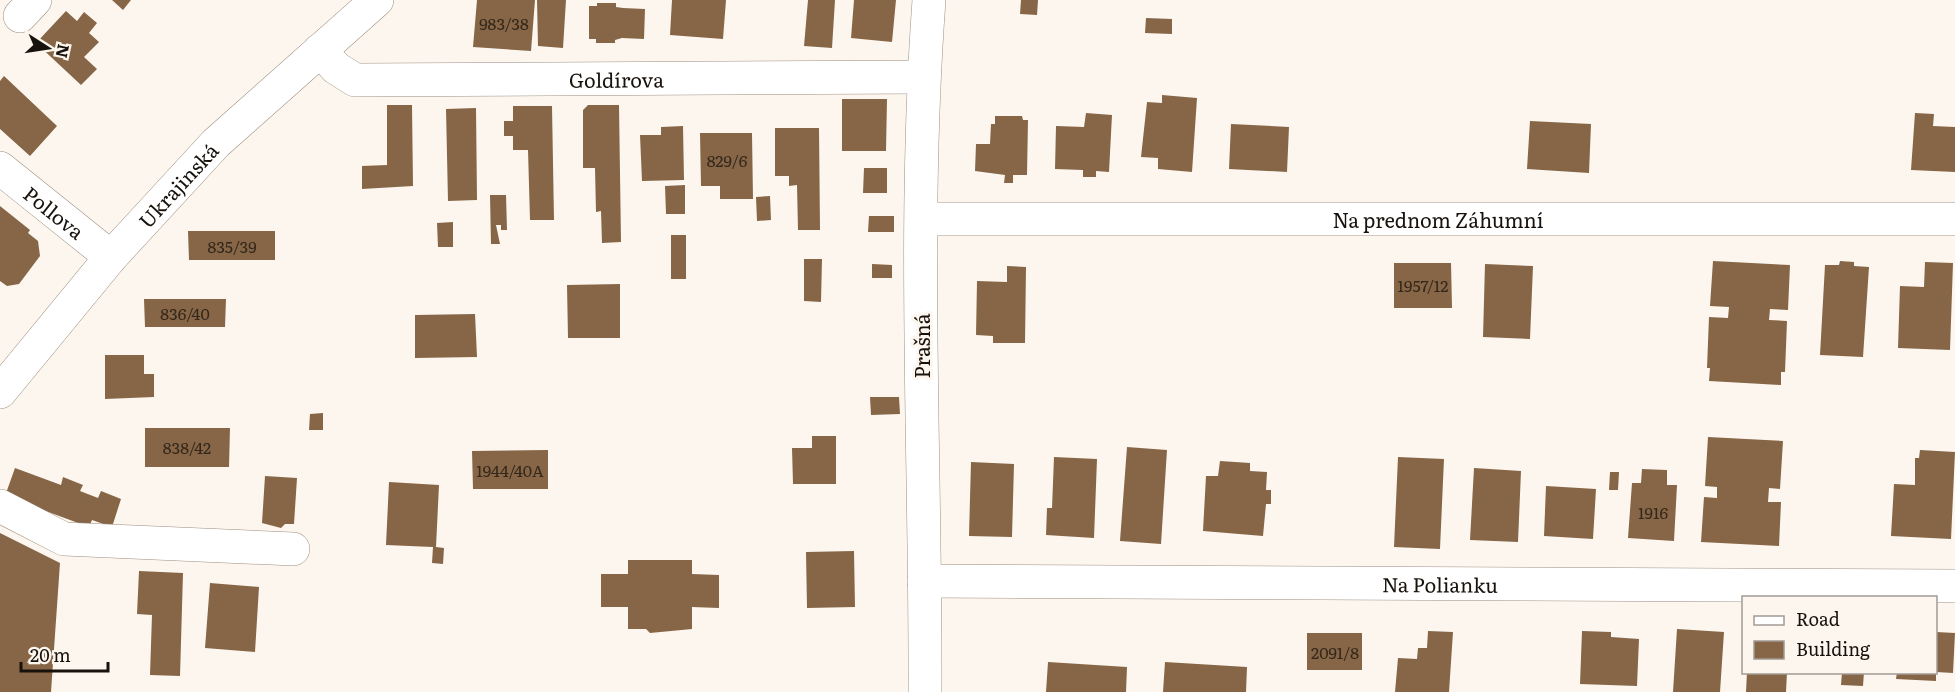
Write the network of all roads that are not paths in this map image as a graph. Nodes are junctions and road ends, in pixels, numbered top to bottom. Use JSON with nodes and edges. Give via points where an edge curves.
{"nodes":[{"id":1,"x":377,"y":0,"type":"edge"},
{"id":2,"x":929,"y":0,"type":"edge"},
{"id":3,"x":320,"y":50,"type":"junction"},
{"id":4,"x":923,"y":77,"type":"junction"},
{"id":5,"x":0,"y":168,"type":"edge"},
{"id":6,"x":922,"y":219,"type":"junction"},
{"id":7,"x":1955,"y":219,"type":"edge"},
{"id":8,"x":111,"y":258,"type":"junction"},
{"id":9,"x":0,"y":392,"type":"edge"},
{"id":10,"x":0,"y":506,"type":"edge"},
{"id":11,"x":293,"y":549,"type":"dead end"},
{"id":12,"x":924,"y":581,"type":"junction"},
{"id":13,"x":1955,"y":586,"type":"edge"},
{"id":14,"x":925,"y":692,"type":"edge"}],
"edges":[{"from":1,"to":3,"type":"street","name":"Ukrajinská"},
{"from":2,"to":4,"type":"street","name":"Prašná"},
{"from":3,"to":4,"type":"street","name":"Goldírova","via":[[336,68],[356,80]]},
{"from":3,"to":8,"type":"street","name":"Ukrajinská","via":[[216,143]]},
{"from":4,"to":6,"type":"street","name":"Prašná"},
{"from":5,"to":8,"type":"street","name":"Pollova"},
{"from":6,"to":7,"type":"street","name":"Na prednom Záhumní"},
{"from":6,"to":12,"type":"street","name":"Prašná"},
{"from":8,"to":9,"type":"street","name":"Ukrajinská"},
{"from":10,"to":11,"type":"street","via":[[64,539]]},
{"from":12,"to":13,"type":"street","name":"Na Polianku"},
{"from":12,"to":14,"type":"street","name":"Prašná"}]}
